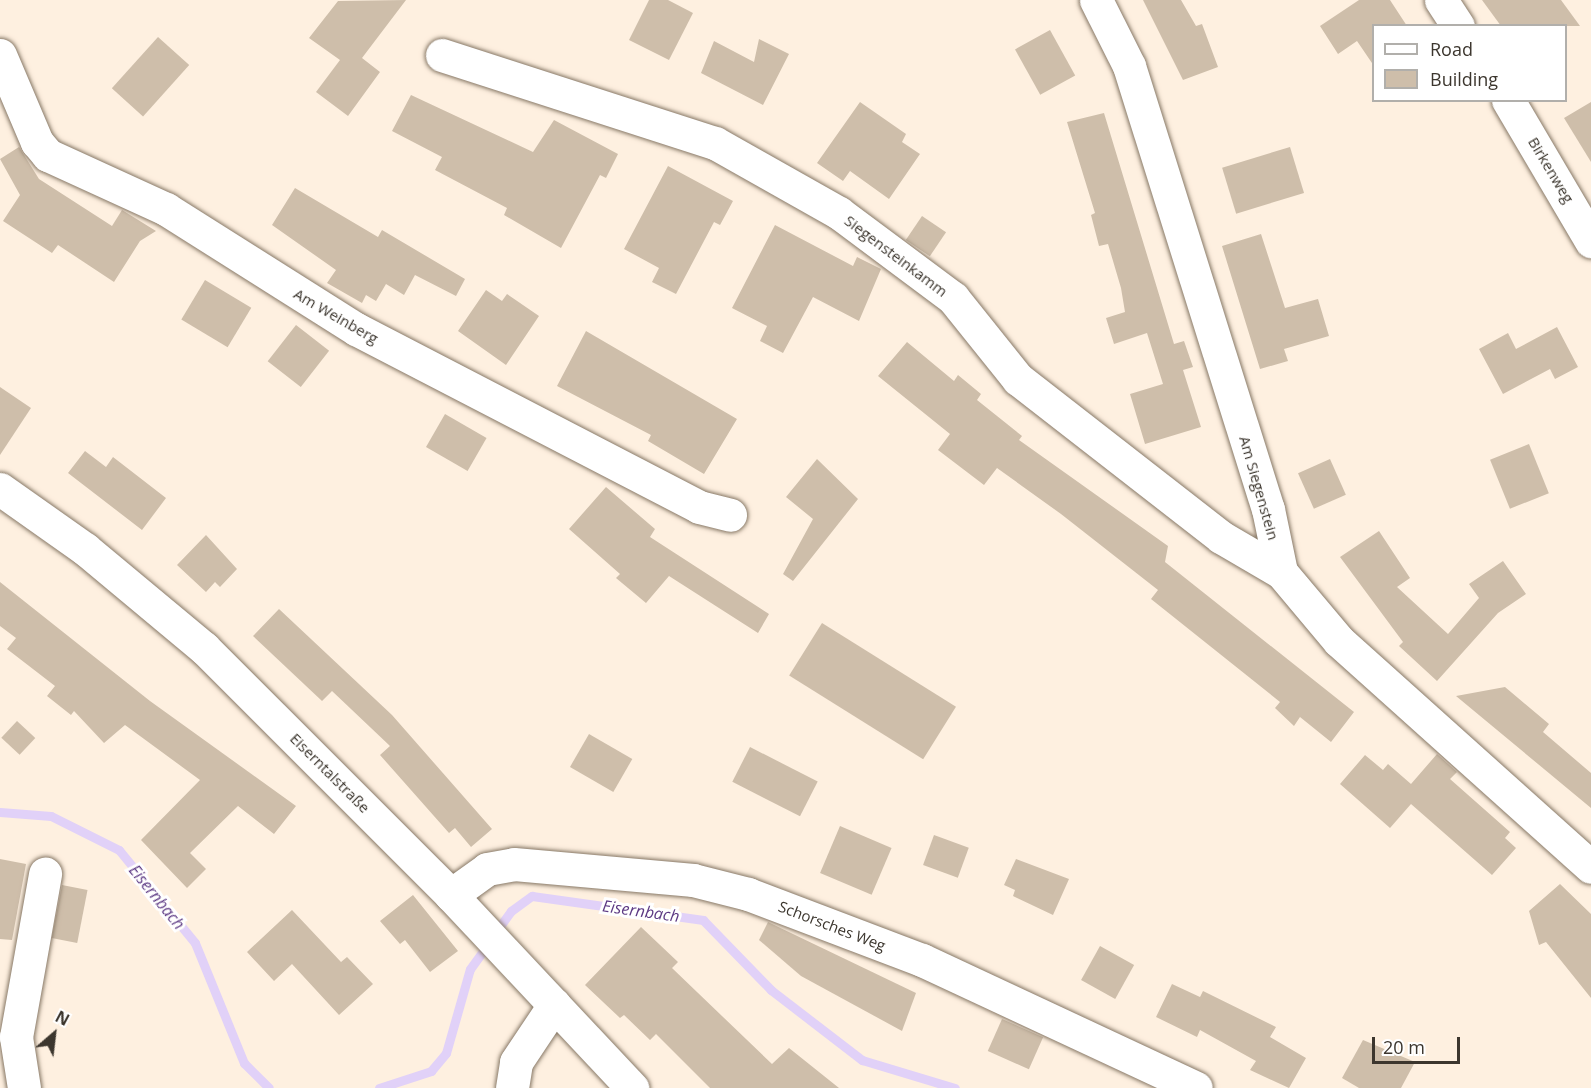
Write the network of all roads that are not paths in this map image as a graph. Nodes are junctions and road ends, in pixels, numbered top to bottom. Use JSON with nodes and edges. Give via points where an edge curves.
{"nodes":[{"id":1,"x":1096,"y":0,"type":"edge"},
{"id":2,"x":1442,"y":0,"type":"edge"},
{"id":3,"x":1457,"y":24,"type":"edge"},
{"id":4,"x":0,"y":55,"type":"edge"},
{"id":5,"x":442,"y":55,"type":"dead end"},
{"id":6,"x":1509,"y":102,"type":"edge"},
{"id":7,"x":1591,"y":241,"type":"edge"},
{"id":8,"x":0,"y":489,"type":"edge"},
{"id":9,"x":730,"y":515,"type":"dead end"},
{"id":10,"x":1281,"y":572,"type":"junction"},
{"id":11,"x":1591,"y":867,"type":"edge"},
{"id":12,"x":45,"y":874,"type":"dead end"},
{"id":13,"x":451,"y":894,"type":"junction"},
{"id":14,"x":554,"y":1005,"type":"junction"},
{"id":15,"x":24,"y":1088,"type":"edge"},
{"id":16,"x":512,"y":1088,"type":"edge"},
{"id":17,"x":632,"y":1088,"type":"edge"},
{"id":18,"x":1196,"y":1088,"type":"edge"}],
"edges":[{"from":1,"to":10,"type":"street","name":"Am Siegenstein","via":[[1130,66],[1268,509]]},
{"from":2,"to":3,"type":"street"},
{"from":4,"to":9,"type":"street","name":"Am Weinberg","via":[[36,142],[48,154],[166,209],[356,329],[699,507]]},
{"from":5,"to":10,"type":"street","name":"Siegensteinkamm","via":[[715,143],[839,213],[953,298],[1017,379],[1221,537]]},
{"from":6,"to":7,"type":"street","name":"Birkenweg"},
{"from":8,"to":13,"type":"street","name":"Eiserntalstraße","via":[[85,549],[204,648]]},
{"from":10,"to":11,"type":"street","name":"Am Siegenstein","via":[[1339,641]]},
{"from":12,"to":15,"type":"street","via":[[16,1037]]},
{"from":13,"to":14,"type":"street","name":"Eiserntalstraße"},
{"from":13,"to":18,"type":"street","name":"Schorsches Weg","via":[[487,869],[514,864],[704,882],[922,960]]},
{"from":14,"to":16,"type":"street","via":[[516,1062]]},
{"from":14,"to":17,"type":"street","name":"Eiserntalstraße"}]}
